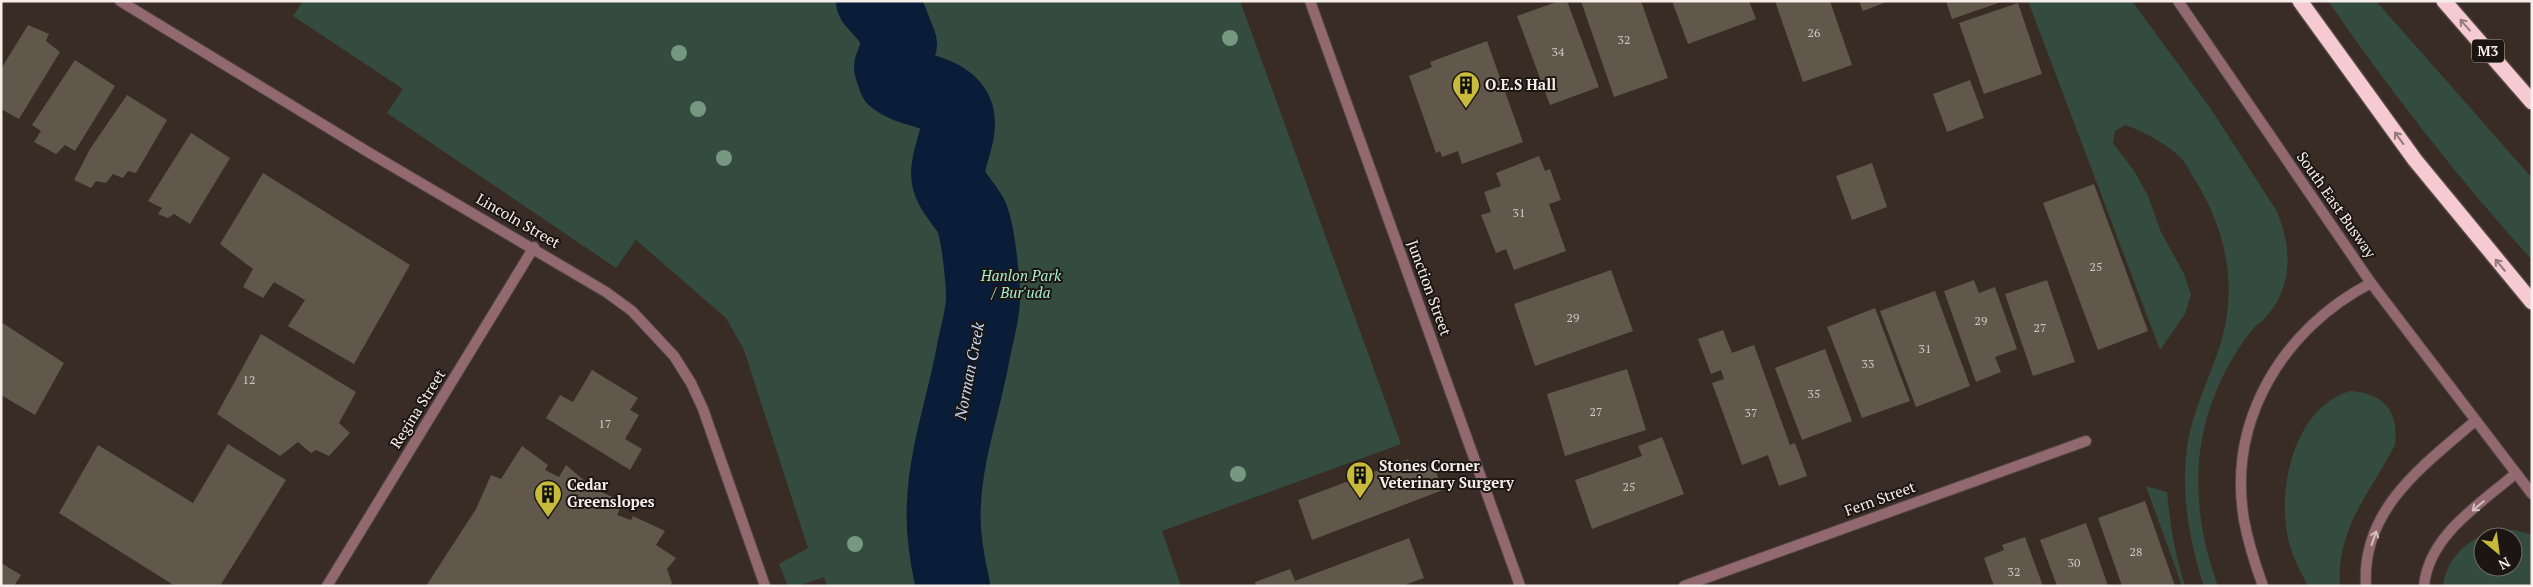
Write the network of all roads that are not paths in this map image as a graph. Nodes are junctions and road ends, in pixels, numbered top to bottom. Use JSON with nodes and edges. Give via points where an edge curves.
{"nodes":[{"id":1,"x":120,"y":1,"type":"edge"},
{"id":2,"x":1310,"y":1,"type":"edge"},
{"id":3,"x":2178,"y":1,"type":"edge"},
{"id":4,"x":2300,"y":1,"type":"edge"},
{"id":5,"x":2444,"y":1,"type":"edge"},
{"id":6,"x":2532,"y":102,"type":"edge"},
{"id":7,"x":534,"y":247,"type":"junction"},
{"id":8,"x":2371,"y":283,"type":"junction"},
{"id":9,"x":2532,"y":302,"type":"edge"},
{"id":10,"x":2475,"y":421,"type":"junction"},
{"id":11,"x":2086,"y":441,"type":"dead end"},
{"id":12,"x":2515,"y":474,"type":"junction"},
{"id":13,"x":2532,"y":494,"type":"edge"},
{"id":14,"x":327,"y":586,"type":"edge"},
{"id":15,"x":765,"y":586,"type":"edge"},
{"id":16,"x":1520,"y":586,"type":"edge"},
{"id":17,"x":1684,"y":586,"type":"edge"},
{"id":18,"x":2263,"y":586,"type":"edge"},
{"id":19,"x":2366,"y":586,"type":"edge"},
{"id":20,"x":2424,"y":586,"type":"edge"}],
"edges":[{"from":1,"to":7,"type":"street","name":"Lincoln Street","via":[[368,152]]},
{"from":2,"to":16,"type":"street","name":"Junction Street"},
{"from":3,"to":8,"type":"street","name":"South East Busway"},
{"from":9,"to":4,"type":"highway","one_way":true,"via":[[2416,160]]},
{"from":6,"to":5,"type":"highway","number":"M3","one_way":true},
{"from":7,"to":14,"type":"street","name":"Regina Street"},
{"from":7,"to":15,"type":"street","name":"Lincoln Street","via":[[632,312],[674,356],[703,409]]},
{"from":8,"to":10,"type":"street","name":"South East Busway"},
{"from":8,"to":18,"type":"street","via":[[2333,306],[2303,332],[2268,379],[2254,412],[2244,447],[2241,484],[2244,519]]},
{"from":10,"to":12,"type":"street","name":"South East Busway"},
{"from":19,"to":10,"type":"street","one_way":true,"via":[[2370,551],[2380,521],[2395,494],[2412,475]]},
{"from":11,"to":17,"type":"street","name":"Fern Street"},
{"from":12,"to":13,"type":"street","name":"South East Busway"},
{"from":12,"to":20,"type":"street","one_way":true,"via":[[2464,517],[2435,549],[2425,573]]}]}
